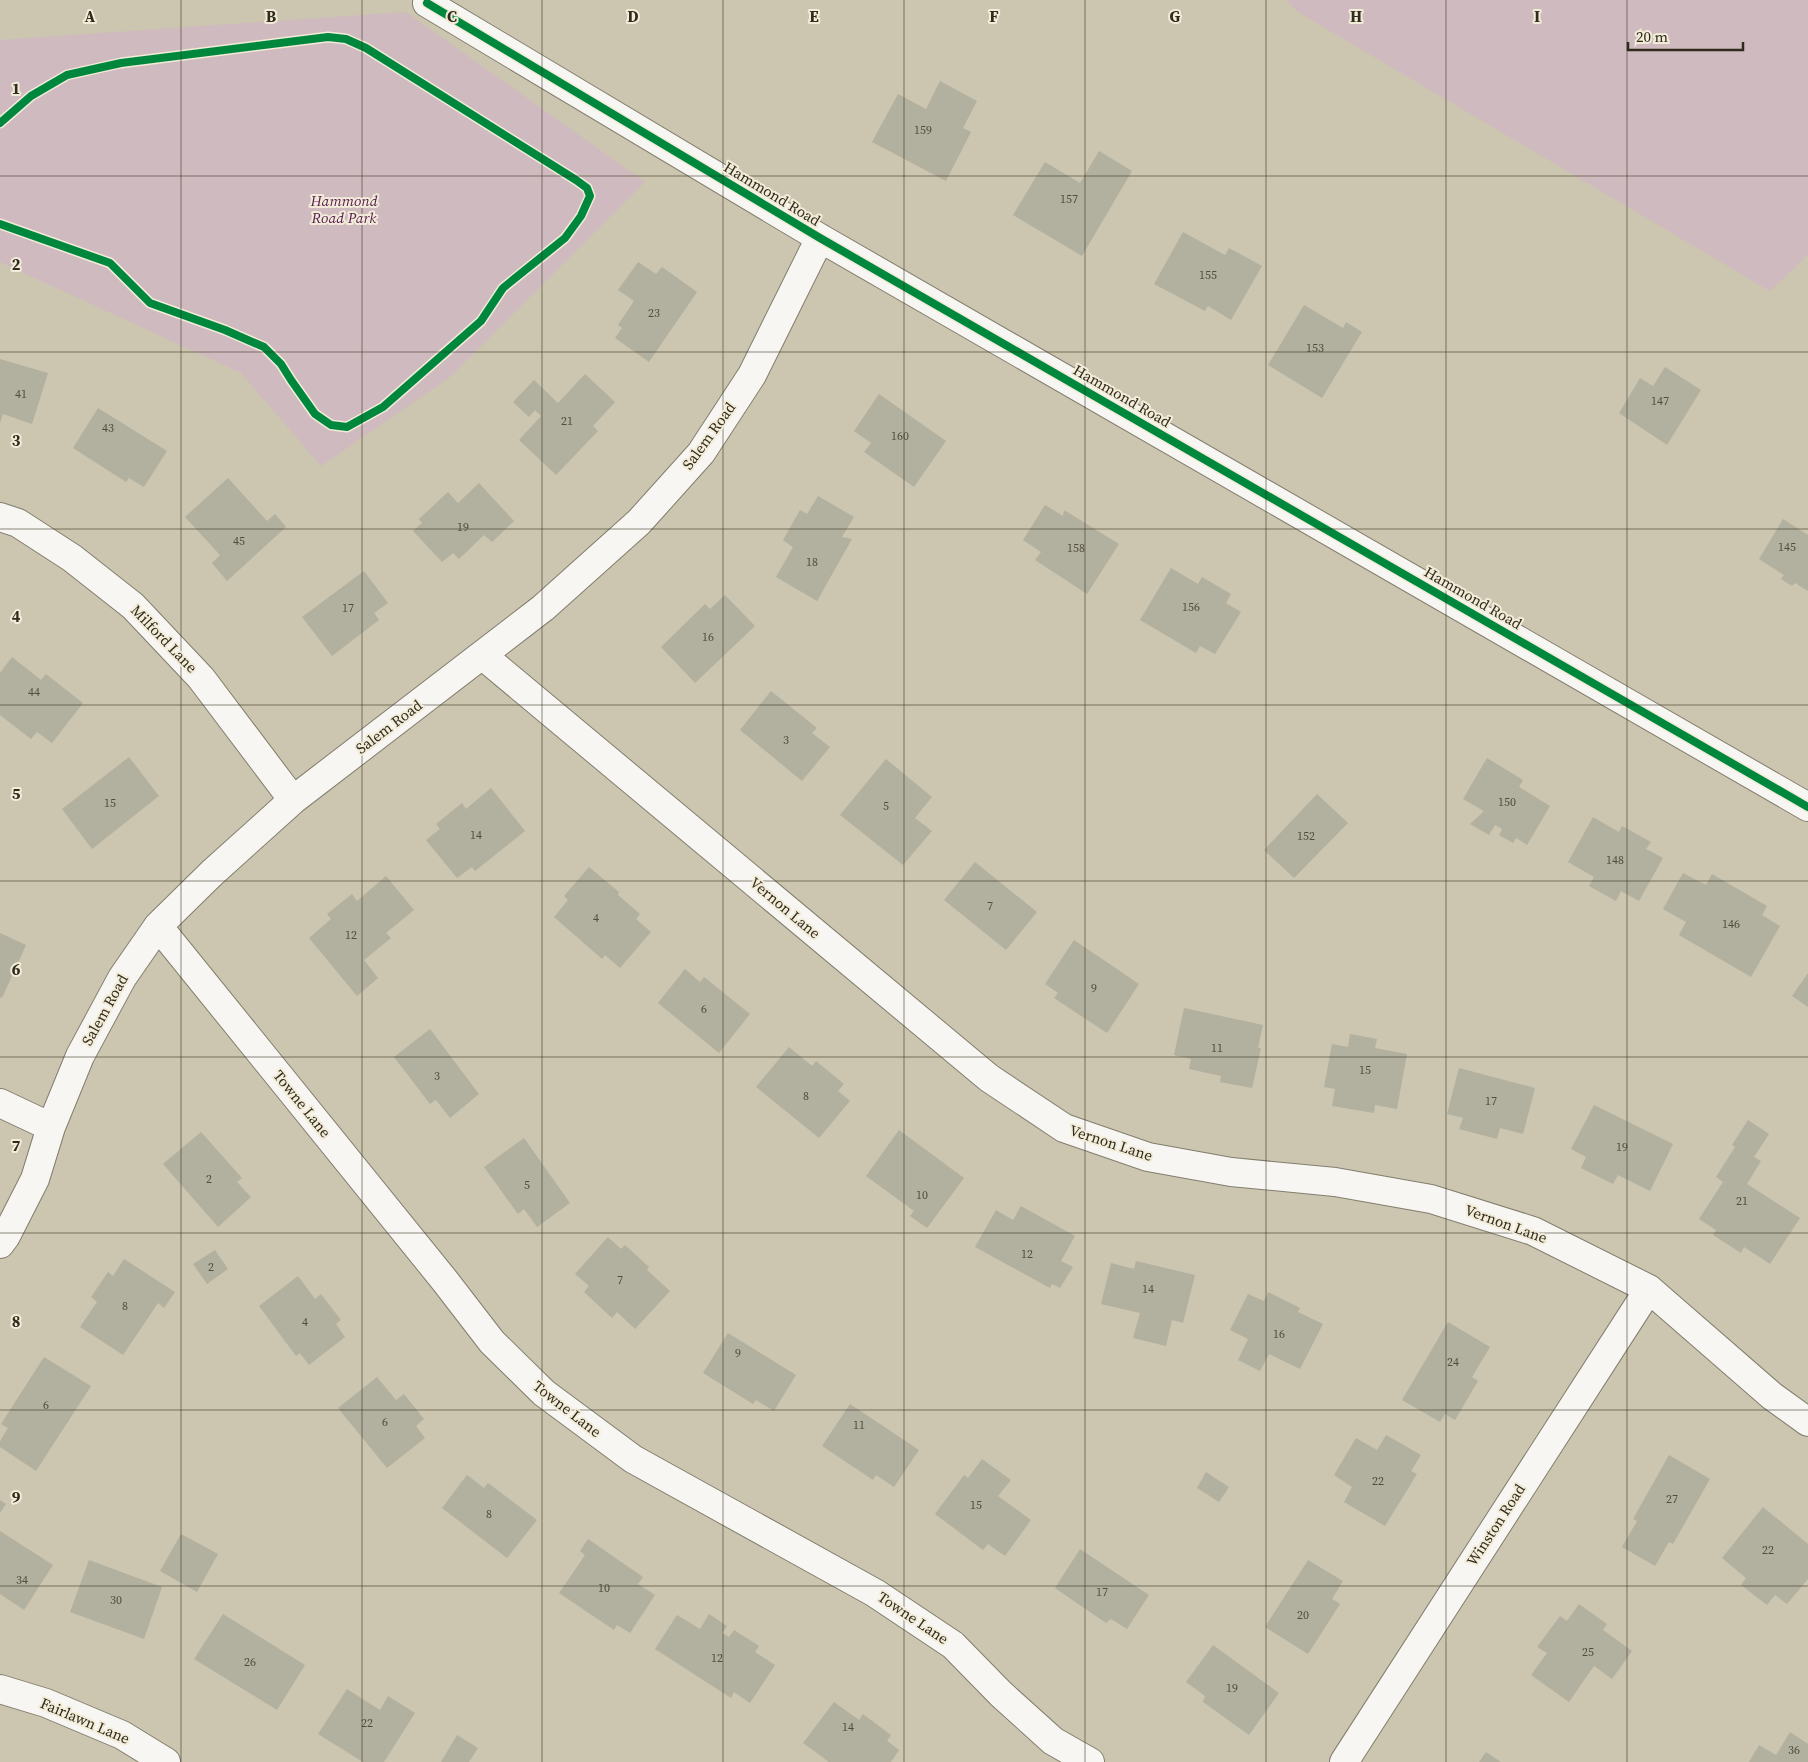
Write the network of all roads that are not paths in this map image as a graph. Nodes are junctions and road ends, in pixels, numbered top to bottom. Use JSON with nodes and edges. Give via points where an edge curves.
{"nodes":[{"id":1,"x":427,"y":3,"type":"dead end"},
{"id":2,"x":820,"y":238,"type":"junction"},
{"id":3,"x":0,"y":517,"type":"edge"},
{"id":4,"x":482,"y":655,"type":"junction"},
{"id":5,"x":293,"y":800,"type":"junction"},
{"id":6,"x":1808,"y":807,"type":"edge"},
{"id":7,"x":158,"y":926,"type":"junction"},
{"id":8,"x":0,"y":1103,"type":"edge"},
{"id":9,"x":51,"y":1127,"type":"junction"},
{"id":10,"x":0,"y":1244,"type":"edge"},
{"id":11,"x":1649,"y":1289,"type":"junction"},
{"id":12,"x":1808,"y":1422,"type":"edge"},
{"id":13,"x":0,"y":1689,"type":"edge"},
{"id":14,"x":166,"y":1762,"type":"edge"},
{"id":15,"x":1090,"y":1762,"type":"edge"},
{"id":16,"x":1344,"y":1762,"type":"edge"}],
"edges":[{"from":1,"to":2,"type":"street","name":"Hammond Road"},
{"from":2,"to":4,"type":"street","name":"Salem Road","via":[[752,375],[701,453],[639,522],[543,608]]},
{"from":2,"to":6,"type":"street","name":"Hammond Road"},
{"from":3,"to":5,"type":"street","name":"Milford Lane","via":[[18,523],[72,558],[133,606],[201,678]]},
{"from":4,"to":5,"type":"street","name":"Salem Road"},
{"from":4,"to":11,"type":"street","name":"Vernon Lane","via":[[989,1078],[1064,1128],[1148,1156],[1231,1172],[1335,1182],[1431,1199],[1533,1231]]},
{"from":5,"to":7,"type":"street","name":"Salem Road"},
{"from":7,"to":9,"type":"street","name":"Salem Road","via":[[122,978],[84,1048]]},
{"from":7,"to":15,"type":"street","name":"Towne Lane","via":[[492,1342],[544,1393],[632,1458],[875,1593],[954,1645],[1001,1694],[1053,1740]]},
{"from":8,"to":9,"type":"street"},
{"from":9,"to":10,"type":"street","name":"Salem Road","via":[[35,1180]]},
{"from":11,"to":12,"type":"street","name":"Vernon Lane","via":[[1772,1396]]},
{"from":11,"to":16,"type":"street","name":"Winston Road"},
{"from":13,"to":14,"type":"street","name":"Fairlawn Lane","via":[[46,1703],[122,1735]]}]}
